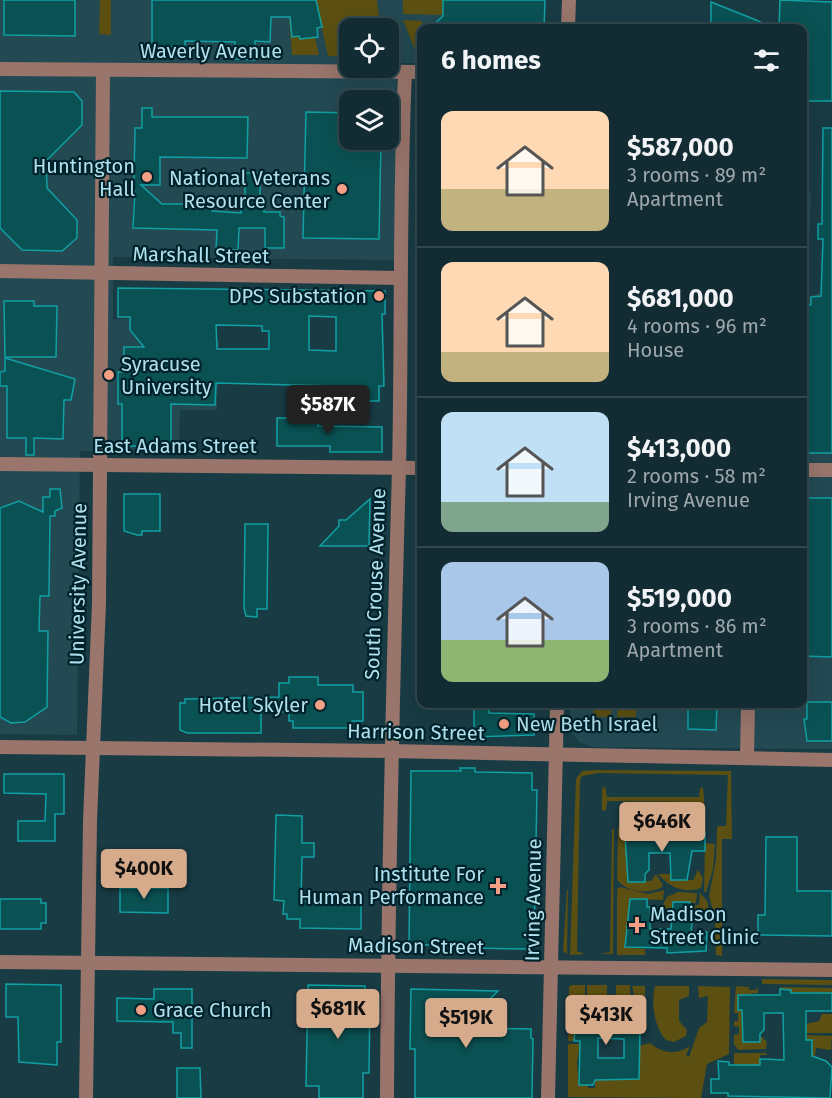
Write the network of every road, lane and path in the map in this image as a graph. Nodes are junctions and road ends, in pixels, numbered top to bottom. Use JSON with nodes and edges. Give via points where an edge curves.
{"nodes":[{"id":1,"x":569,"y":0,"type":"edge"},
{"id":2,"x":568,"y":24,"type":"edge"},
{"id":3,"x":0,"y":69,"type":"edge"},
{"id":4,"x":103,"y":71,"type":"junction"},
{"id":5,"x":405,"y":72,"type":"junction"},
{"id":6,"x":417,"y":72,"type":"edge"},
{"id":7,"x":0,"y":271,"type":"edge"},
{"id":8,"x":100,"y":272,"type":"junction"},
{"id":9,"x":400,"y":278,"type":"junction"},
{"id":10,"x":0,"y":464,"type":"edge"},
{"id":11,"x":99,"y":465,"type":"junction"},
{"id":12,"x":399,"y":468,"type":"junction"},
{"id":13,"x":417,"y":468,"type":"edge"},
{"id":14,"x":807,"y":470,"type":"edge"},
{"id":15,"x":832,"y":470,"type":"edge"},
{"id":16,"x":557,"y":708,"type":"edge"},
{"id":17,"x":747,"y":708,"type":"edge"},
{"id":18,"x":0,"y":747,"type":"edge"},
{"id":19,"x":94,"y":750,"type":"junction"},
{"id":20,"x":390,"y":751,"type":"junction"},
{"id":21,"x":556,"y":754,"type":"junction"},
{"id":22,"x":747,"y":758,"type":"junction"},
{"id":23,"x":832,"y":760,"type":"edge"},
{"id":24,"x":0,"y":962,"type":"edge"},
{"id":25,"x":88,"y":963,"type":"junction"},
{"id":26,"x":389,"y":966,"type":"junction"},
{"id":27,"x":551,"y":967,"type":"junction"},
{"id":28,"x":832,"y":970,"type":"edge"},
{"id":29,"x":86,"y":1098,"type":"edge"},
{"id":30,"x":387,"y":1098,"type":"edge"},
{"id":31,"x":548,"y":1098,"type":"edge"}],
"edges":[{"from":1,"to":2,"type":"street"},
{"from":3,"to":4,"type":"street","name":"Waverly Avenue"},
{"from":4,"to":5,"type":"street","name":"Waverly Avenue"},
{"from":4,"to":8,"type":"street","name":"University Avenue"},
{"from":5,"to":6,"type":"street","name":"Waverly Avenue"},
{"from":5,"to":9,"type":"street","name":"South Crouse Avenue"},
{"from":7,"to":8,"type":"street","name":"Marshall Street"},
{"from":8,"to":9,"type":"street","name":"Marshall Street"},
{"from":8,"to":11,"type":"street","name":"University Avenue"},
{"from":9,"to":12,"type":"street","name":"South Crouse Avenue"},
{"from":10,"to":11,"type":"street","name":"East Adams Street"},
{"from":11,"to":12,"type":"street","name":"East Adams Street"},
{"from":11,"to":19,"type":"street","name":"University Avenue"},
{"from":12,"to":13,"type":"street","name":"East Adams Street"},
{"from":12,"to":20,"type":"street","name":"South Crouse Avenue"},
{"from":14,"to":15,"type":"street"},
{"from":16,"to":21,"type":"street","name":"Irving Avenue"},
{"from":17,"to":22,"type":"street"},
{"from":18,"to":19,"type":"street","name":"Harrison Street"},
{"from":19,"to":20,"type":"street","name":"Harrison Street"},
{"from":19,"to":25,"type":"street","name":"University Avenue"},
{"from":20,"to":21,"type":"street","name":"Harrison Street"},
{"from":20,"to":26,"type":"street","name":"South Crouse Avenue"},
{"from":21,"to":22,"type":"street","name":"Harrison Street"},
{"from":21,"to":27,"type":"street","name":"Irving Avenue"},
{"from":22,"to":23,"type":"street","name":"Harrison Street"},
{"from":24,"to":25,"type":"street","name":"Madison Street"},
{"from":25,"to":26,"type":"street","name":"Madison Street"},
{"from":25,"to":29,"type":"street","name":"University Avenue"},
{"from":26,"to":27,"type":"street","name":"Madison Street"},
{"from":26,"to":30,"type":"street","name":"South Crouse Avenue"},
{"from":27,"to":28,"type":"street","name":"Madison Street"},
{"from":27,"to":31,"type":"street","name":"Irving Avenue"}]}
